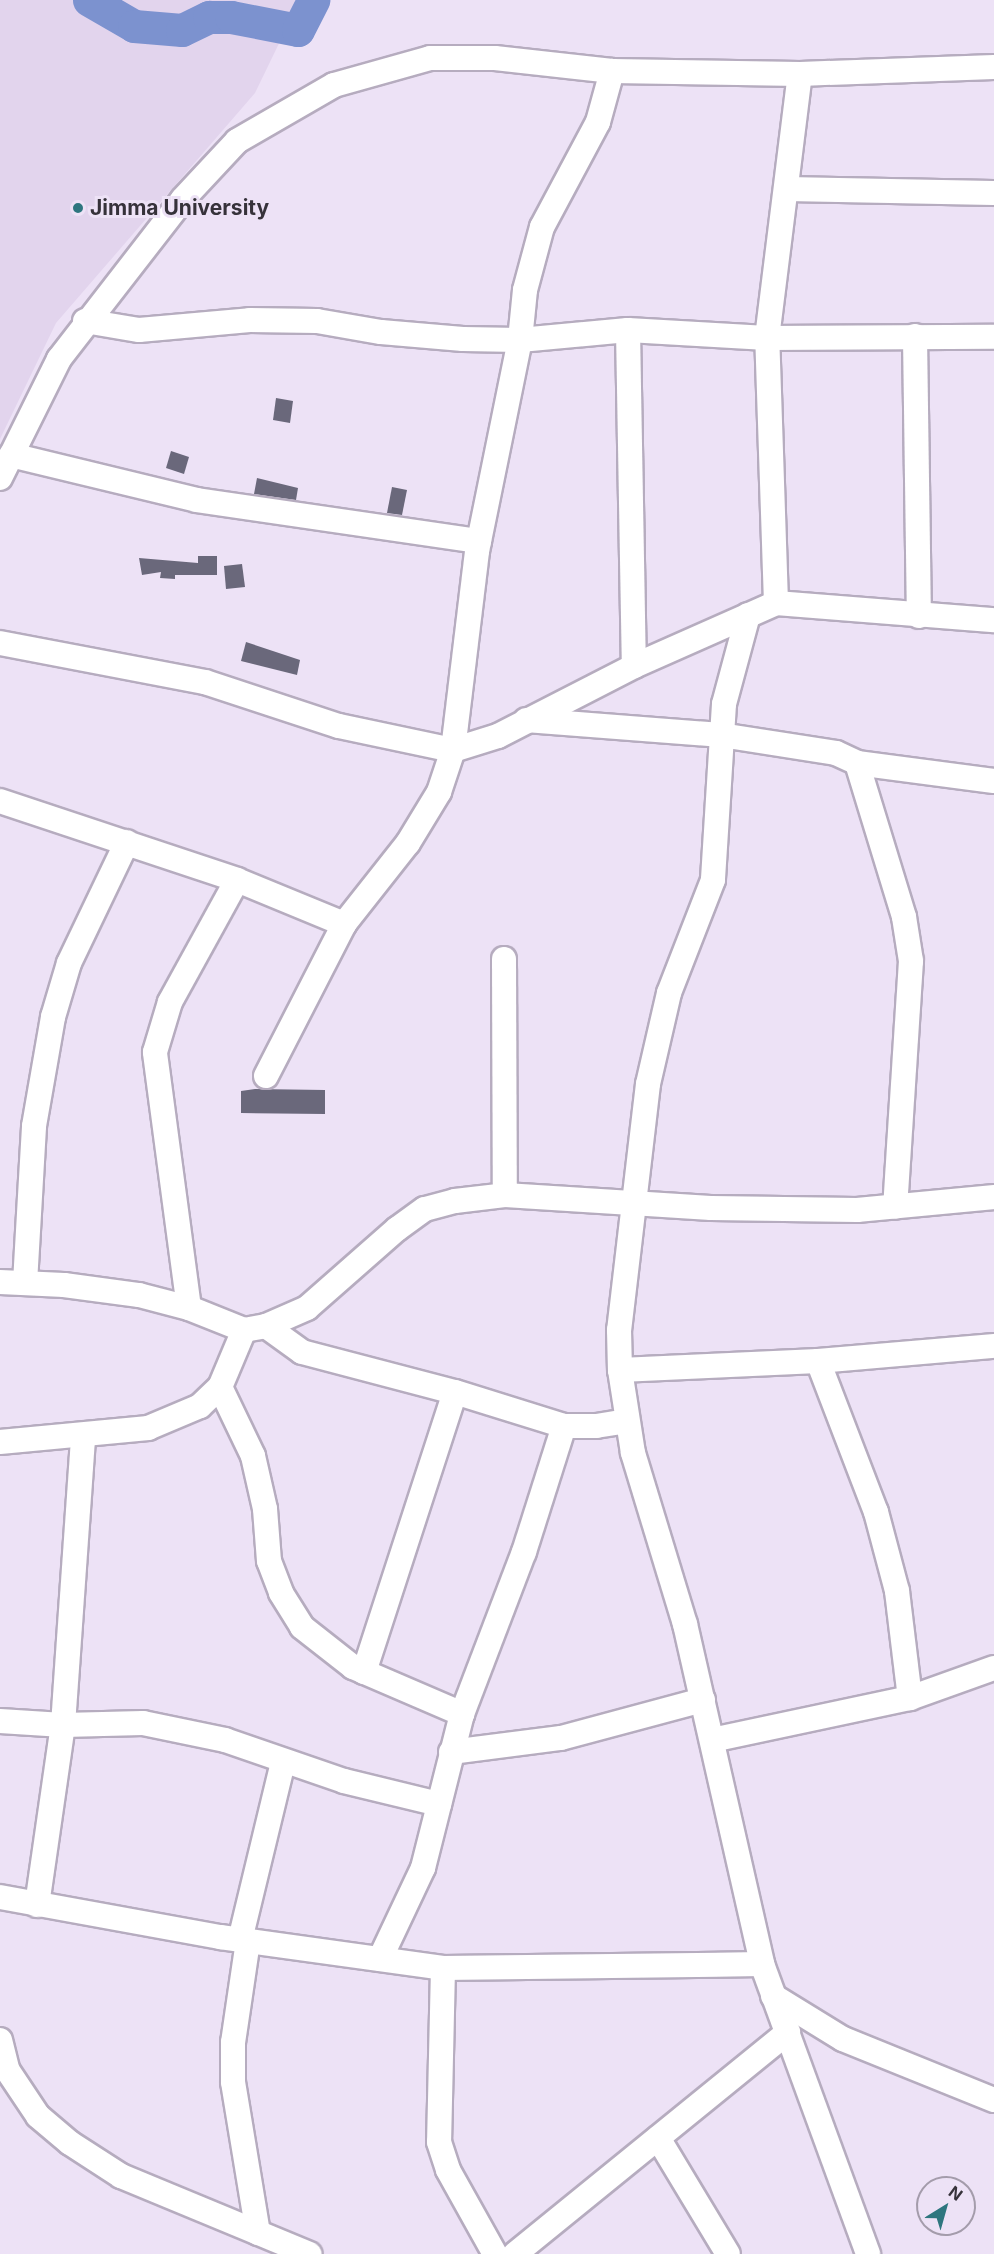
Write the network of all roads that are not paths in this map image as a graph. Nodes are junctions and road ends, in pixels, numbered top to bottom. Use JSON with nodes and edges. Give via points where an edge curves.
{"nodes":[{"id":1,"x":994,"y":67,"type":"edge"},
{"id":2,"x":612,"y":71,"type":"junction"},
{"id":3,"x":800,"y":74,"type":"junction"},
{"id":4,"x":786,"y":189,"type":"junction"},
{"id":5,"x":994,"y":193,"type":"edge"},
{"id":6,"x":85,"y":321,"type":"junction"},
{"id":7,"x":628,"y":330,"type":"junction"},
{"id":8,"x":915,"y":336,"type":"junction"},
{"id":9,"x":994,"y":337,"type":"edge"},
{"id":10,"x":767,"y":338,"type":"junction"},
{"id":11,"x":520,"y":340,"type":"junction"},
{"id":12,"x":11,"y":456,"type":"junction"},
{"id":13,"x":0,"y":478,"type":"edge"},
{"id":14,"x":479,"y":541,"type":"junction"},
{"id":15,"x":776,"y":603,"type":"junction"},
{"id":16,"x":748,"y":615,"type":"junction"},
{"id":17,"x":919,"y":616,"type":"junction"},
{"id":18,"x":994,"y":620,"type":"edge"},
{"id":19,"x":0,"y":643,"type":"edge"},
{"id":20,"x":634,"y":666,"type":"junction"},
{"id":21,"x":526,"y":720,"type":"junction"},
{"id":22,"x":721,"y":735,"type":"junction"},
{"id":23,"x":453,"y":750,"type":"junction"},
{"id":24,"x":857,"y":763,"type":"junction"},
{"id":25,"x":994,"y":781,"type":"edge"},
{"id":26,"x":0,"y":801,"type":"edge"},
{"id":27,"x":127,"y":842,"type":"junction"},
{"id":28,"x":237,"y":880,"type":"junction"},
{"id":29,"x":344,"y":924,"type":"junction"},
{"id":30,"x":504,"y":959,"type":"dead end"},
{"id":31,"x":266,"y":1076,"type":"dead end"},
{"id":32,"x":505,"y":1195,"type":"junction"},
{"id":33,"x":994,"y":1197,"type":"edge"},
{"id":34,"x":636,"y":1204,"type":"junction"},
{"id":35,"x":896,"y":1206,"type":"junction"},
{"id":36,"x":0,"y":1282,"type":"edge"},
{"id":37,"x":25,"y":1283,"type":"junction"},
{"id":38,"x":189,"y":1308,"type":"junction"},
{"id":39,"x":255,"y":1328,"type":"junction"},
{"id":40,"x":994,"y":1346,"type":"edge"},
{"id":41,"x":818,"y":1361,"type":"junction"},
{"id":42,"x":620,"y":1370,"type":"junction"},
{"id":43,"x":220,"y":1387,"type":"junction"},
{"id":44,"x":455,"y":1392,"type":"junction"},
{"id":45,"x":627,"y":1421,"type":"junction"},
{"id":46,"x":564,"y":1426,"type":"junction"},
{"id":47,"x":83,"y":1436,"type":"junction"},
{"id":48,"x":0,"y":1442,"type":"edge"},
{"id":49,"x":994,"y":1668,"type":"edge"},
{"id":50,"x":364,"y":1672,"type":"junction"},
{"id":51,"x":910,"y":1698,"type":"junction"},
{"id":52,"x":703,"y":1700,"type":"junction"},
{"id":53,"x":462,"y":1714,"type":"junction"},
{"id":54,"x":0,"y":1721,"type":"edge"},
{"id":55,"x":63,"y":1725,"type":"junction"},
{"id":56,"x":712,"y":1740,"type":"junction"},
{"id":57,"x":451,"y":1752,"type":"junction"},
{"id":58,"x":283,"y":1762,"type":"junction"},
{"id":59,"x":439,"y":1804,"type":"junction"},
{"id":60,"x":0,"y":1897,"type":"edge"},
{"id":61,"x":37,"y":1905,"type":"junction"},
{"id":62,"x":244,"y":1941,"type":"junction"},
{"id":63,"x":380,"y":1959,"type":"junction"},
{"id":64,"x":762,"y":1964,"type":"junction"},
{"id":65,"x":443,"y":1968,"type":"junction"},
{"id":66,"x":773,"y":1996,"type":"junction"},
{"id":67,"x":788,"y":2032,"type":"junction"},
{"id":68,"x":0,"y":2040,"type":"edge"},
{"id":69,"x":994,"y":2100,"type":"edge"},
{"id":70,"x":658,"y":2138,"type":"junction"},
{"id":71,"x":258,"y":2234,"type":"junction"},
{"id":72,"x":309,"y":2254,"type":"edge"},
{"id":73,"x":495,"y":2254,"type":"edge"},
{"id":74,"x":515,"y":2254,"type":"edge"},
{"id":75,"x":728,"y":2254,"type":"edge"},
{"id":76,"x":868,"y":2254,"type":"edge"}],
"edges":[{"from":1,"to":3,"type":"street"},
{"from":2,"to":3,"type":"street"},
{"from":2,"to":6,"type":"street","via":[[495,58],[430,58],[333,85],[237,141],[183,199]]},
{"from":2,"to":11,"type":"street","via":[[598,122],[542,228],[525,290]]},
{"from":3,"to":4,"type":"street"},
{"from":4,"to":5,"type":"street"},
{"from":4,"to":10,"type":"street"},
{"from":6,"to":11,"type":"street","via":[[139,330],[250,320],[317,321],[381,332]]},
{"from":6,"to":12,"type":"street","via":[[59,359]]},
{"from":7,"to":10,"type":"street"},
{"from":7,"to":11,"type":"street"},
{"from":7,"to":20,"type":"street"},
{"from":8,"to":9,"type":"street"},
{"from":8,"to":10,"type":"street"},
{"from":8,"to":17,"type":"street"},
{"from":10,"to":15,"type":"street"},
{"from":11,"to":14,"type":"street"},
{"from":12,"to":13,"type":"street"},
{"from":12,"to":14,"type":"street","via":[[196,500]]},
{"from":14,"to":23,"type":"street"},
{"from":15,"to":16,"type":"street"},
{"from":15,"to":17,"type":"street"},
{"from":16,"to":20,"type":"street"},
{"from":16,"to":22,"type":"street","via":[[724,704]]},
{"from":17,"to":18,"type":"street"},
{"from":19,"to":23,"type":"street","via":[[205,682],[339,726]]},
{"from":20,"to":21,"type":"street"},
{"from":21,"to":22,"type":"street"},
{"from":21,"to":23,"type":"street","via":[[498,736]]},
{"from":22,"to":24,"type":"street","via":[[836,753]]},
{"from":22,"to":34,"type":"street","via":[[713,880],[669,993],[648,1084]]},
{"from":23,"to":29,"type":"street","via":[[439,792],[408,843]]},
{"from":24,"to":25,"type":"street"},
{"from":24,"to":35,"type":"street","via":[[904,917],[911,961]]},
{"from":26,"to":27,"type":"street"},
{"from":27,"to":28,"type":"street"},
{"from":27,"to":37,"type":"street","via":[[69,963],[53,1017],[34,1126]]},
{"from":28,"to":29,"type":"street"},
{"from":28,"to":38,"type":"street","via":[[170,1002],[155,1052]]},
{"from":29,"to":31,"type":"street"},
{"from":30,"to":32,"type":"street"},
{"from":32,"to":34,"type":"street"},
{"from":32,"to":39,"type":"street","via":[[425,1209],[307,1308]]},
{"from":33,"to":35,"type":"street"},
{"from":34,"to":35,"type":"street","via":[[781,1210]]},
{"from":34,"to":42,"type":"street","via":[[619,1330]]},
{"from":36,"to":37,"type":"street"},
{"from":37,"to":38,"type":"street","via":[[139,1295]]},
{"from":38,"to":39,"type":"street"},
{"from":39,"to":43,"type":"street"},
{"from":39,"to":44,"type":"street","via":[[302,1352]]},
{"from":40,"to":41,"type":"street"},
{"from":41,"to":42,"type":"street"},
{"from":41,"to":51,"type":"street","via":[[882,1534],[897,1591]]},
{"from":42,"to":45,"type":"street"},
{"from":43,"to":47,"type":"street","via":[[200,1406],[148,1428]]},
{"from":43,"to":50,"type":"street","via":[[253,1456],[265,1509],[269,1561],[281,1593],[302,1627]]},
{"from":44,"to":46,"type":"street"},
{"from":44,"to":50,"type":"street"},
{"from":45,"to":46,"type":"street"},
{"from":45,"to":52,"type":"street"},
{"from":46,"to":53,"type":"street","via":[[524,1552]]},
{"from":47,"to":48,"type":"street"},
{"from":47,"to":55,"type":"street"},
{"from":49,"to":51,"type":"street"},
{"from":50,"to":53,"type":"street"},
{"from":51,"to":56,"type":"street"},
{"from":52,"to":56,"type":"street"},
{"from":52,"to":57,"type":"street","via":[[561,1738]]},
{"from":53,"to":57,"type":"street"},
{"from":54,"to":55,"type":"street"},
{"from":55,"to":58,"type":"street","via":[[143,1723],[225,1740]]},
{"from":55,"to":61,"type":"street"},
{"from":56,"to":64,"type":"street"},
{"from":57,"to":59,"type":"street"},
{"from":58,"to":59,"type":"street"},
{"from":58,"to":62,"type":"street"},
{"from":59,"to":63,"type":"street","via":[[423,1868]]},
{"from":60,"to":61,"type":"street"},
{"from":61,"to":62,"type":"street"},
{"from":62,"to":63,"type":"street"},
{"from":62,"to":71,"type":"street","via":[[233,2042],[233,2082]]},
{"from":63,"to":65,"type":"street"},
{"from":64,"to":65,"type":"street"},
{"from":64,"to":66,"type":"street"},
{"from":65,"to":73,"type":"street","via":[[439,2142],[448,2170]]},
{"from":66,"to":67,"type":"street"},
{"from":66,"to":69,"type":"street","via":[[843,2038]]},
{"from":67,"to":70,"type":"street"},
{"from":67,"to":76,"type":"street"},
{"from":68,"to":71,"type":"street","via":[[8,2071],[38,2116],[70,2143],[121,2176]]},
{"from":70,"to":74,"type":"street"},
{"from":70,"to":75,"type":"street"},
{"from":71,"to":72,"type":"street"}]}
